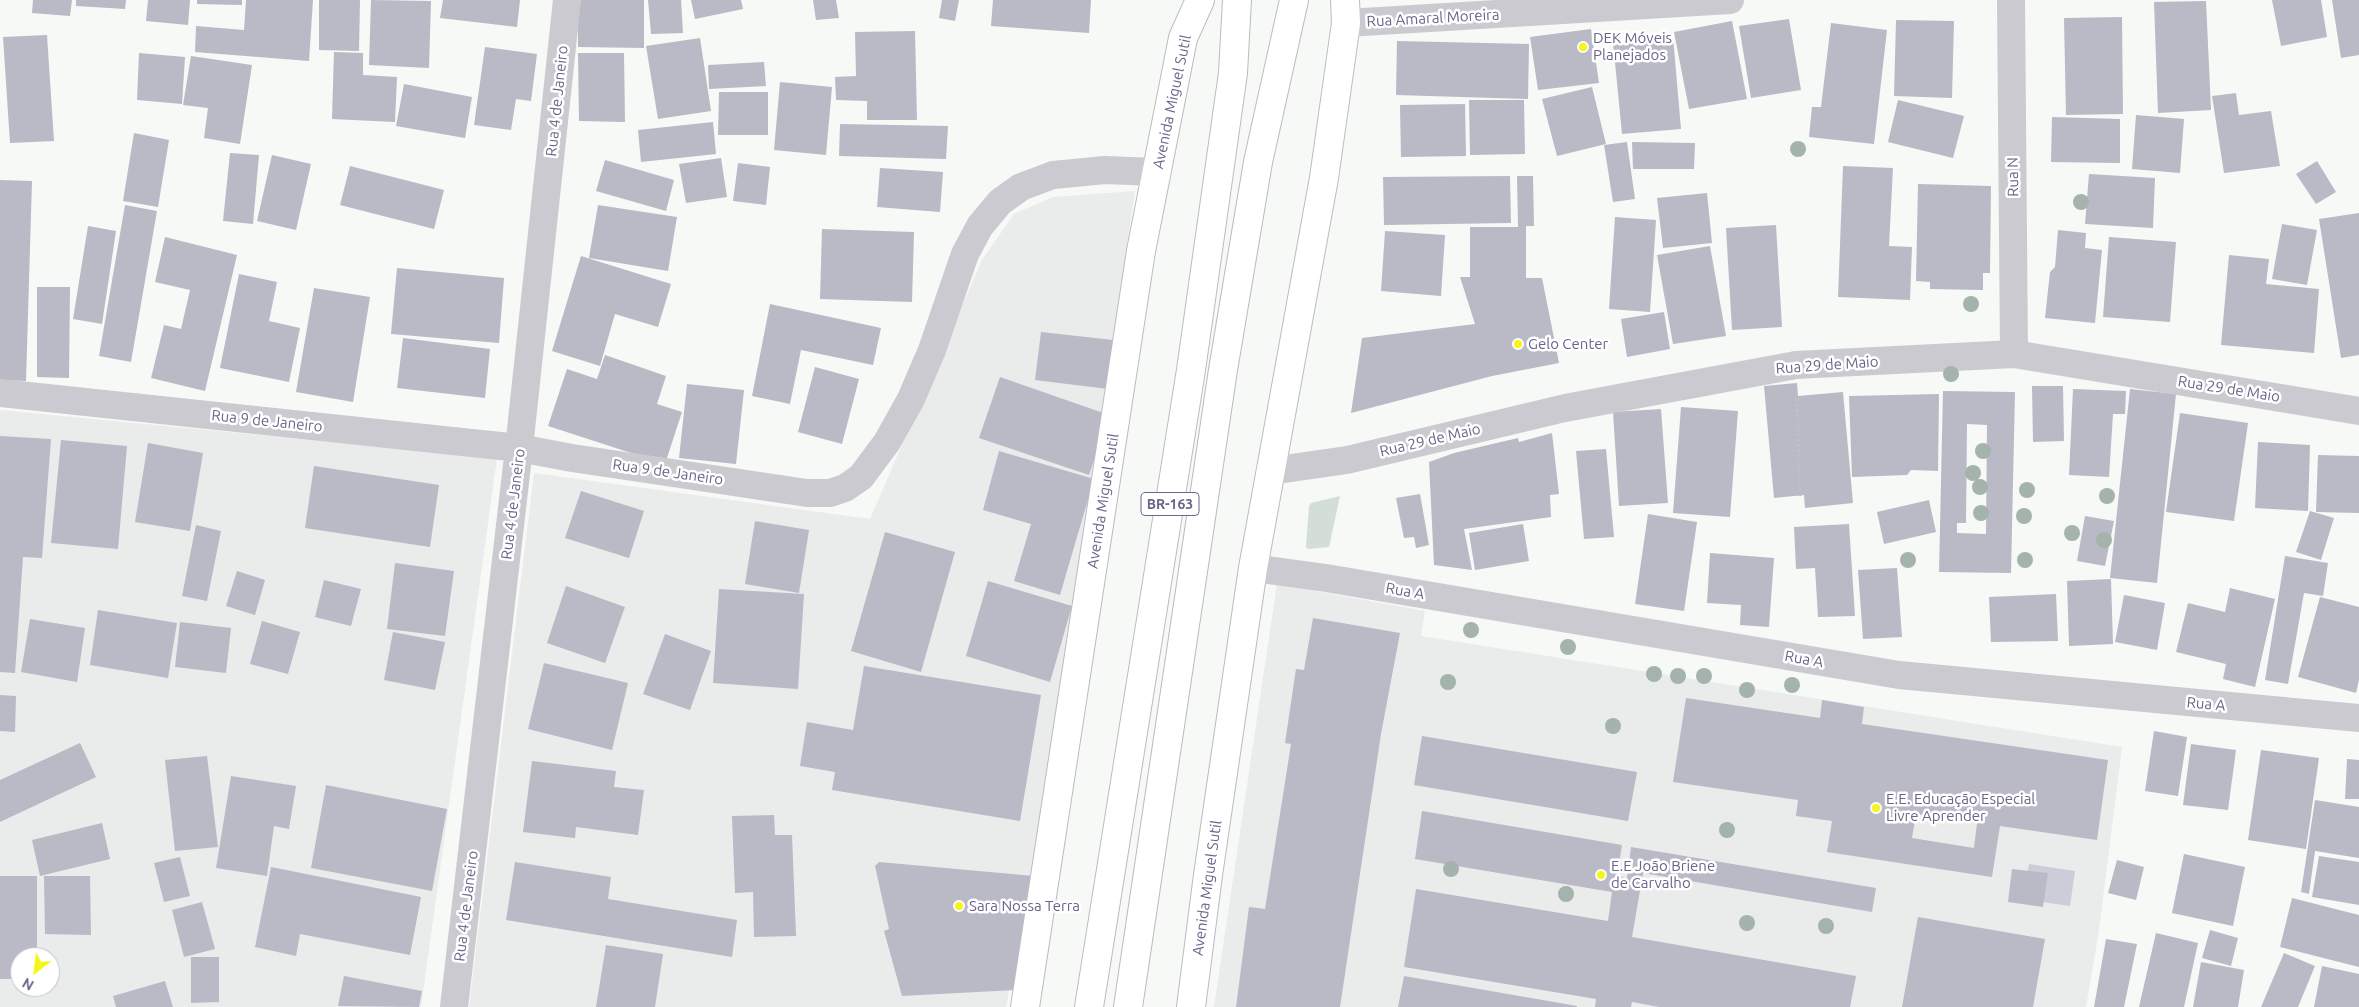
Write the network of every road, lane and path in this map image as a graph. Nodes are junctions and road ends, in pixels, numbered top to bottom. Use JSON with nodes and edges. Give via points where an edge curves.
{"nodes":[{"id":1,"x":568,"y":0,"type":"edge"},
{"id":2,"x":1200,"y":0,"type":"edge"},
{"id":3,"x":1237,"y":0,"type":"edge"},
{"id":4,"x":1730,"y":0,"type":"edge"},
{"id":5,"x":2011,"y":0,"type":"edge"},
{"id":6,"x":1293,"y":4,"type":"edge"},
{"id":7,"x":1346,"y":12,"type":"edge"},
{"id":8,"x":1157,"y":172,"type":"junction"},
{"id":9,"x":2014,"y":354,"type":"junction"},
{"id":10,"x":1796,"y":365,"type":"junction"},
{"id":11,"x":0,"y":393,"type":"edge"},
{"id":12,"x":2359,"y":411,"type":"edge"},
{"id":13,"x":519,"y":448,"type":"junction"},
{"id":14,"x":1270,"y":470,"type":"junction"},
{"id":15,"x":1800,"y":496,"type":"dead end"},
{"id":16,"x":1253,"y":568,"type":"junction"},
{"id":17,"x":2359,"y":718,"type":"edge"},
{"id":18,"x":454,"y":1007,"type":"edge"},
{"id":19,"x":1025,"y":1007,"type":"edge"},
{"id":20,"x":1089,"y":1007,"type":"edge"},
{"id":21,"x":1128,"y":1007,"type":"edge"},
{"id":22,"x":1191,"y":1007,"type":"edge"}],
"edges":[{"from":1,"to":13,"type":"street","name":"Rua 4 de Janeiro"},
{"from":2,"to":8,"type":"main road","name":"Avenida Miguel Sutil","via":[[1183,38]]},
{"from":3,"to":20,"type":"main road","number":"BR-163","via":[[1233,73],[1191,370]]},
{"from":4,"to":7,"type":"street","name":"Rua Amaral Moreira"},
{"from":5,"to":9,"type":"street","name":"Rua N"},
{"from":6,"to":21,"type":"main road","number":"BR-163","via":[[1258,162],[1223,370]]},
{"from":7,"to":14,"type":"main road","name":"Avenida Miguel Sutil","via":[[1324,178]]},
{"from":8,"to":13,"type":"street","name":"Rua 9 de Janeiro","via":[[1105,170],[1054,175],[1021,187],[1000,202],[980,226],[965,254],[932,350],[911,399],[887,442],[861,477],[845,488],[830,493],[807,493]]},
{"from":8,"to":19,"type":"main road","name":"Avenida Miguel Sutil","via":[[1141,251]]},
{"from":9,"to":10,"type":"street","name":"Rua 29 de Maio"},
{"from":9,"to":12,"type":"street","name":"Rua 29 de Maio"},
{"from":10,"to":14,"type":"street","name":"Rua 29 de Maio","via":[[1565,408],[1347,460]]},
{"from":10,"to":15,"type":"path"},
{"from":11,"to":13,"type":"street","name":"Rua 9 de Janeiro"},
{"from":13,"to":18,"type":"street","name":"Rua 4 de Janeiro"},
{"from":14,"to":16,"type":"main road","name":"Avenida Miguel Sutil"},
{"from":16,"to":17,"type":"street","name":"Rua A","via":[[1899,675]]},
{"from":16,"to":22,"type":"main road","name":"Avenida Miguel Sutil"}]}
